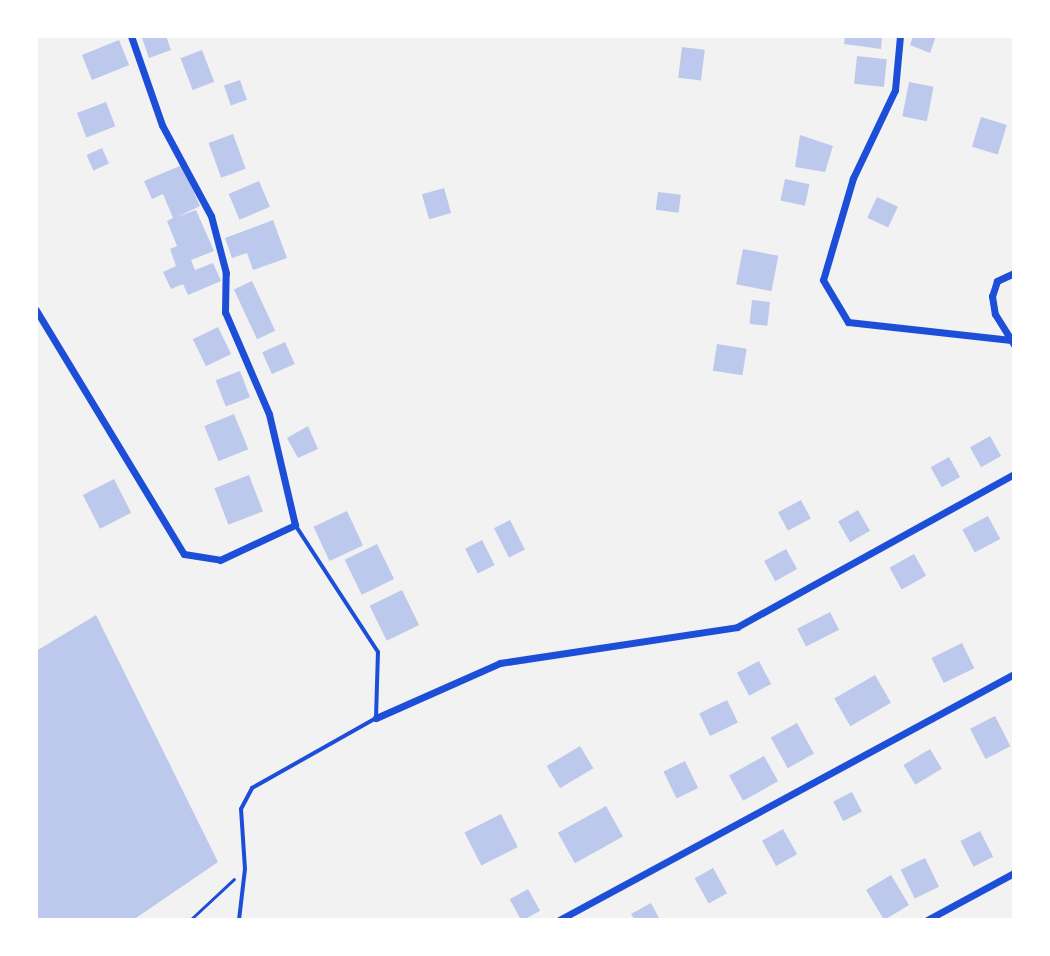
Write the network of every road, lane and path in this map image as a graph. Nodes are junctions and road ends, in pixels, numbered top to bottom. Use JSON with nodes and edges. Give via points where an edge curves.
{"nodes":[{"id":1,"x":131,"y":36,"type":"edge"},
{"id":2,"x":900,"y":36,"type":"edge"},
{"id":3,"x":1014,"y":273,"type":"edge"},
{"id":4,"x":36,"y":310,"type":"edge"},
{"id":5,"x":1012,"y":342,"type":"edge"},
{"id":6,"x":1014,"y":474,"type":"edge"},
{"id":7,"x":295,"y":525,"type":"junction"},
{"id":8,"x":1014,"y":674,"type":"edge"},
{"id":9,"x":376,"y":718,"type":"junction"},
{"id":10,"x":245,"y":869,"type":"junction"},
{"id":11,"x":1014,"y":873,"type":"edge"},
{"id":12,"x":577,"y":910,"type":"junction"},
{"id":13,"x":190,"y":920,"type":"edge"},
{"id":14,"x":239,"y":920,"type":"edge"},
{"id":15,"x":559,"y":920,"type":"edge"},
{"id":16,"x":582,"y":920,"type":"edge"},
{"id":17,"x":927,"y":920,"type":"edge"}],
"edges":[{"from":1,"to":7,"type":"street","via":[[162,125],[211,216],[226,273],[225,312],[269,414]]},
{"from":2,"to":5,"type":"street","via":[[895,90],[848,193],[823,280],[848,322]]},
{"from":3,"to":5,"type":"street","via":[[997,281],[992,296],[995,314]]},
{"from":4,"to":7,"type":"street","via":[[184,554],[220,560]]},
{"from":6,"to":9,"type":"street","via":[[737,627],[500,663]]},
{"from":7,"to":9,"type":"lane","via":[[378,652]]},
{"from":8,"to":12,"type":"street"},
{"from":9,"to":10,"type":"lane","via":[[252,788],[241,809]]},
{"from":10,"to":13,"type":"path"},
{"from":10,"to":14,"type":"lane"},
{"from":11,"to":17,"type":"street"},
{"from":12,"to":15,"type":"street"},
{"from":12,"to":16,"type":"street"}]}
